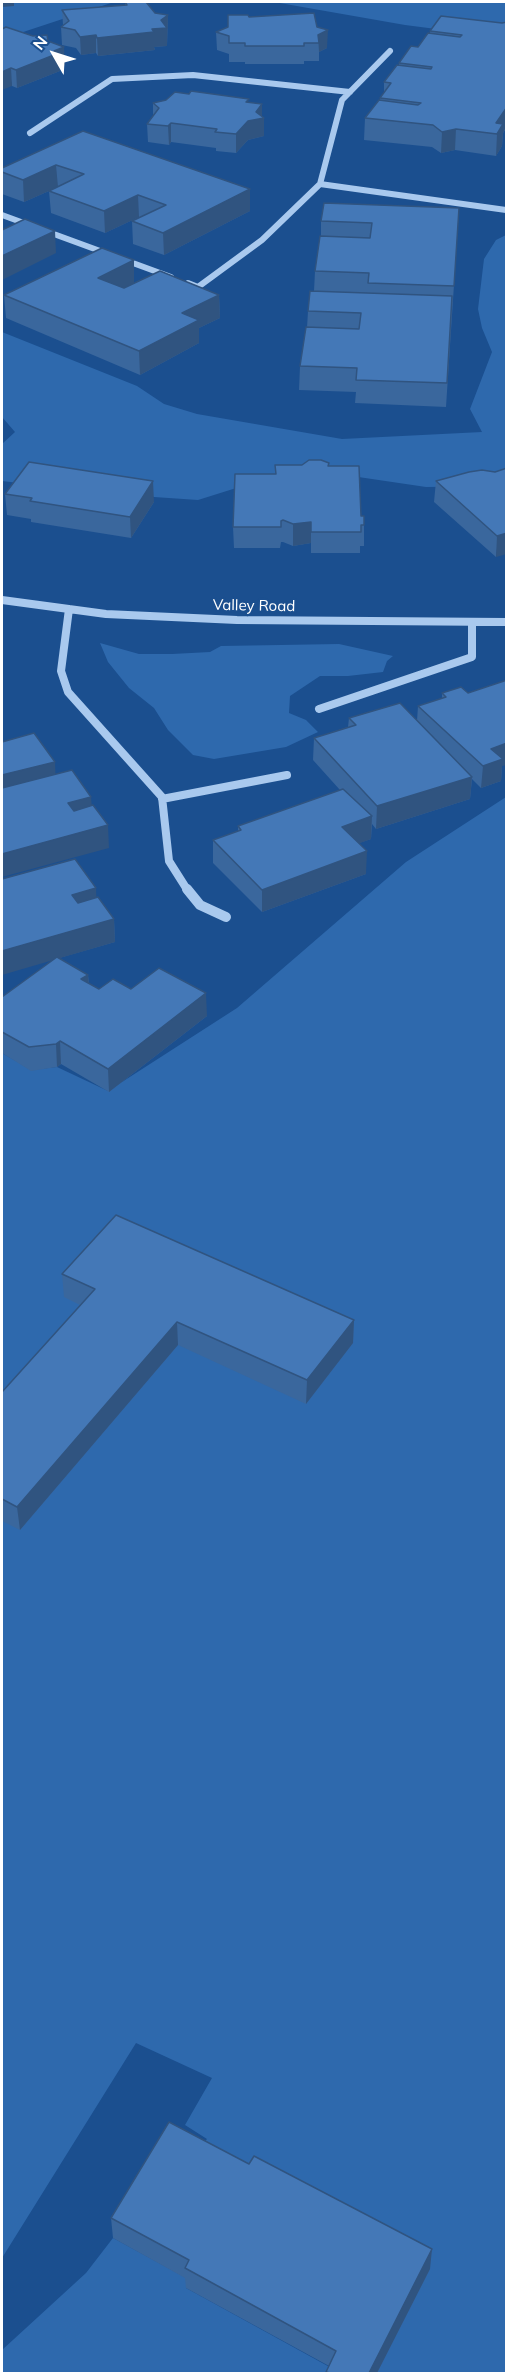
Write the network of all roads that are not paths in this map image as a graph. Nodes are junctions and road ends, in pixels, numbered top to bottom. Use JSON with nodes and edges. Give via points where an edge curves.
{"nodes":[{"id":1,"x":390,"y":51,"type":"dead end"},
{"id":2,"x":350,"y":92,"type":"junction"},
{"id":3,"x":30,"y":133,"type":"dead end"},
{"id":4,"x":320,"y":184,"type":"junction"},
{"id":5,"x":507,"y":210,"type":"edge"},
{"id":6,"x":2,"y":215,"type":"edge"},
{"id":7,"x":2,"y":600,"type":"edge"},
{"id":8,"x":69,"y":609,"type":"junction"},
{"id":9,"x":472,"y":622,"type":"junction"},
{"id":10,"x":507,"y":622,"type":"edge"},
{"id":11,"x":319,"y":709,"type":"dead end"},
{"id":12,"x":287,"y":775,"type":"dead end"},
{"id":13,"x":162,"y":800,"type":"junction"},
{"id":14,"x":226,"y":918,"type":"dead end"}],
"edges":[{"from":1,"to":2,"type":"street"},
{"from":2,"to":3,"type":"street","via":[[193,75],[112,79]]},
{"from":2,"to":4,"type":"street","via":[[342,100]]},
{"from":4,"to":5,"type":"street"},
{"from":4,"to":6,"type":"street","via":[[262,240],[198,287]]},
{"from":7,"to":8,"type":"street","name":"Valley Road"},
{"from":8,"to":9,"type":"street","name":"Valley Road","via":[[237,621]]},
{"from":8,"to":13,"type":"street","via":[[61,671],[68,692]]},
{"from":9,"to":10,"type":"street","name":"Valley Road"},
{"from":9,"to":11,"type":"street","via":[[472,657]]},
{"from":12,"to":13,"type":"street"},
{"from":13,"to":14,"type":"street","via":[[169,861],[200,904]]}]}
